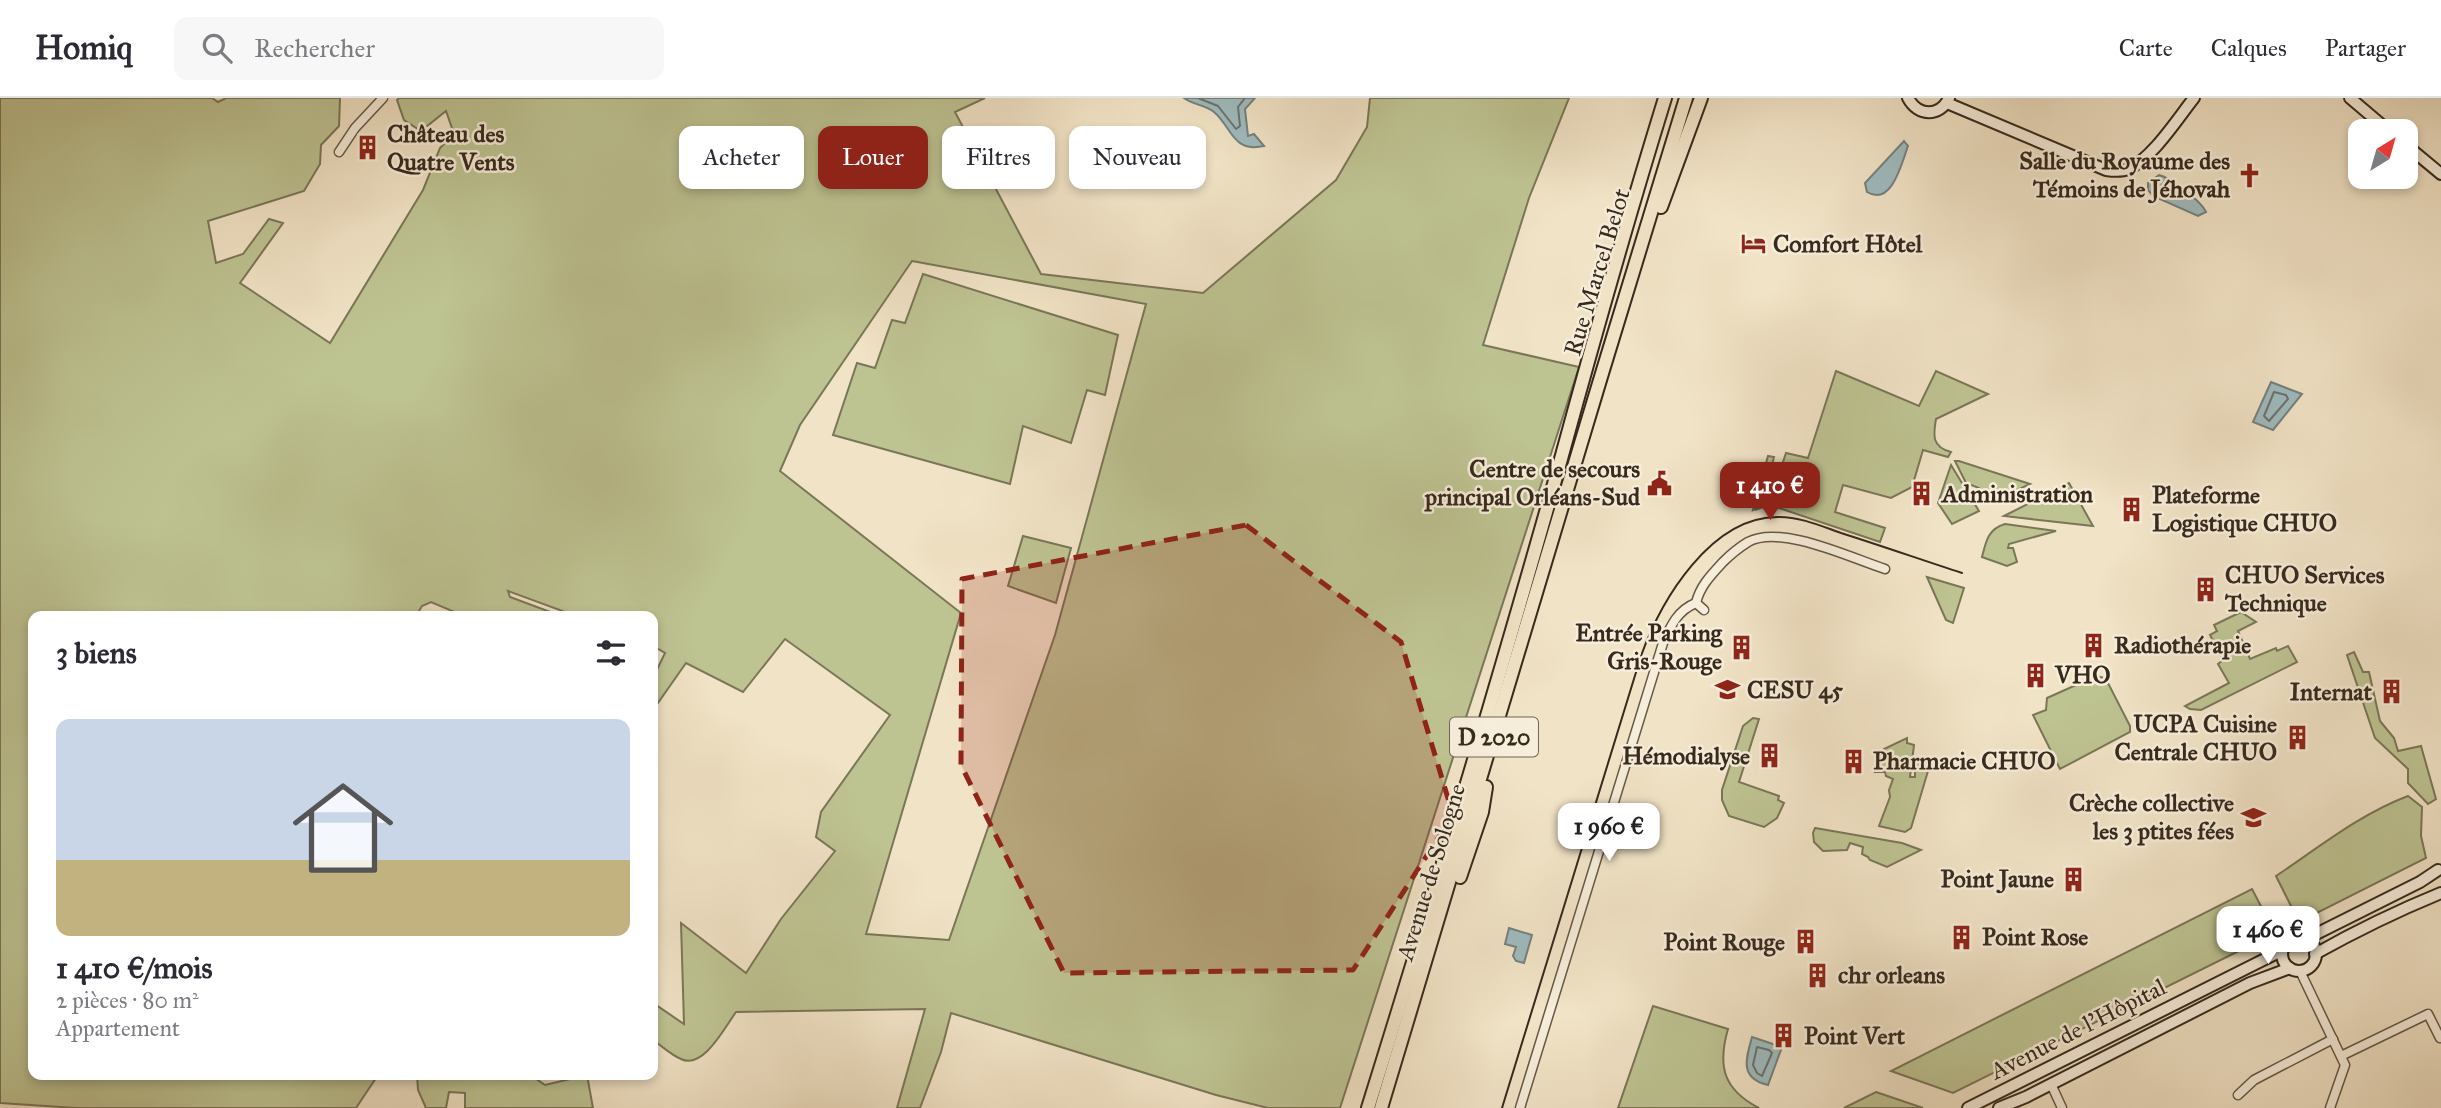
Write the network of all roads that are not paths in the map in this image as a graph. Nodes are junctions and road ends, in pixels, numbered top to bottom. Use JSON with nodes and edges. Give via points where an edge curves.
{"nodes":[{"id":1,"x":383,"y":98,"type":"edge"},
{"id":2,"x":1665,"y":98,"type":"edge"},
{"id":3,"x":1674,"y":98,"type":"edge"},
{"id":4,"x":1686,"y":98,"type":"edge"},
{"id":5,"x":1908,"y":98,"type":"edge"},
{"id":6,"x":2194,"y":98,"type":"edge"},
{"id":7,"x":2350,"y":98,"type":"edge"},
{"id":8,"x":1700,"y":100,"type":"edge"},
{"id":9,"x":1948,"y":100,"type":"edge"},
{"id":10,"x":2375,"y":119,"type":"edge"},
{"id":11,"x":339,"y":152,"type":"dead end"},
{"id":12,"x":2418,"y":155,"type":"edge"},
{"id":13,"x":2441,"y":174,"type":"edge"},
{"id":14,"x":1604,"y":365,"type":"junction"},
{"id":15,"x":1561,"y":459,"type":"junction"},
{"id":16,"x":1885,"y":569,"type":"dead end"},
{"id":17,"x":1696,"y":603,"type":"junction"},
{"id":18,"x":1704,"y":610,"type":"dead end"},
{"id":19,"x":1499,"y":719,"type":"junction"},
{"id":20,"x":2440,"y":867,"type":"edge"},
{"id":21,"x":2441,"y":887,"type":"edge"},
{"id":22,"x":2441,"y":893,"type":"edge"},
{"id":23,"x":2306,"y":939,"type":"junction"},
{"id":24,"x":2283,"y":950,"type":"junction"},
{"id":25,"x":2315,"y":954,"type":"junction"},
{"id":26,"x":2295,"y":970,"type":"junction"},
{"id":27,"x":2440,"y":1038,"type":"edge"},
{"id":28,"x":2333,"y":1039,"type":"junction"},
{"id":29,"x":2341,"y":1056,"type":"junction"},
{"id":30,"x":2050,"y":1067,"type":"junction"},
{"id":31,"x":2032,"y":1076,"type":"junction"},
{"id":32,"x":2054,"y":1082,"type":"junction"},
{"id":33,"x":2039,"y":1090,"type":"junction"},
{"id":34,"x":2238,"y":1095,"type":"dead end"},
{"id":35,"x":1366,"y":1108,"type":"edge"},
{"id":36,"x":1381,"y":1108,"type":"edge"},
{"id":37,"x":1389,"y":1108,"type":"edge"},
{"id":38,"x":1520,"y":1108,"type":"edge"},
{"id":39,"x":1968,"y":1108,"type":"edge"},
{"id":40,"x":1999,"y":1108,"type":"edge"},
{"id":41,"x":2062,"y":1108,"type":"edge"},
{"id":42,"x":2330,"y":1108,"type":"edge"}],
"edges":[{"from":1,"to":11,"type":"street"},
{"from":2,"to":15,"type":"main road"},
{"from":3,"to":15,"type":"main road","name":"Rue Marcel Belot","number":"D 2020"},
{"from":4,"to":14,"type":"main road","name":"Rue Marcel Belot","number":"D 2020"},
{"from":5,"to":9,"type":"street","via":[[1923,112],[1937,111]]},
{"from":6,"to":9,"type":"street","via":[[2142,160],[2117,171],[2105,170]]},
{"from":7,"to":10,"type":"street"},
{"from":8,"to":14,"type":"main road"},
{"from":12,"to":13,"type":"street"},
{"from":14,"to":19,"type":"main road","name":"Avenue de Sologne","number":"D 2020"},
{"from":15,"to":35,"type":"main road","number":"D 2020","via":[[1450,842]]},
{"from":16,"to":17,"type":"street","via":[[1774,536],[1750,541],[1726,559],[1708,578]]},
{"from":17,"to":18,"type":"street"},
{"from":17,"to":38,"type":"street","via":[[1681,611],[1663,643]]},
{"from":19,"to":36,"type":"main road","name":"Avenue de Sologne","number":"D 2020"},
{"from":19,"to":37,"type":"main road","via":[[1482,812]]},
{"from":20,"to":21,"type":"street","via":[[2437,880]]},
{"from":20,"to":23,"type":"street","via":[[2420,882]]},
{"from":22,"to":25,"type":"street"},
{"from":23,"to":24,"type":"street","via":[[2292,939]]},
{"from":23,"to":25,"type":"street"},
{"from":24,"to":26,"type":"street","via":[[2283,960]]},
{"from":24,"to":30,"type":"street","name":"Avenue de l'Hôpital"},
{"from":25,"to":26,"type":"street","via":[[2313,964]]},
{"from":26,"to":28,"type":"street"},
{"from":26,"to":32,"type":"street","name":"Avenue de l'Hôpital","via":[[2250,983]]},
{"from":27,"to":29,"type":"street","via":[[2428,1014]]},
{"from":28,"to":29,"type":"street"},
{"from":28,"to":34,"type":"street","via":[[2254,1080]]},
{"from":29,"to":42,"type":"street","via":[[2346,1065]]},
{"from":30,"to":31,"type":"street","name":"Avenue de l'Hôpital"},
{"from":30,"to":32,"type":"street"},
{"from":31,"to":33,"type":"street"},
{"from":31,"to":39,"type":"street","name":"Avenue de l'Hôpital"},
{"from":32,"to":33,"type":"street","name":"Avenue de l'Hôpital"},
{"from":32,"to":41,"type":"street"},
{"from":33,"to":40,"type":"street","name":"Avenue de l'Hôpital"}]}
